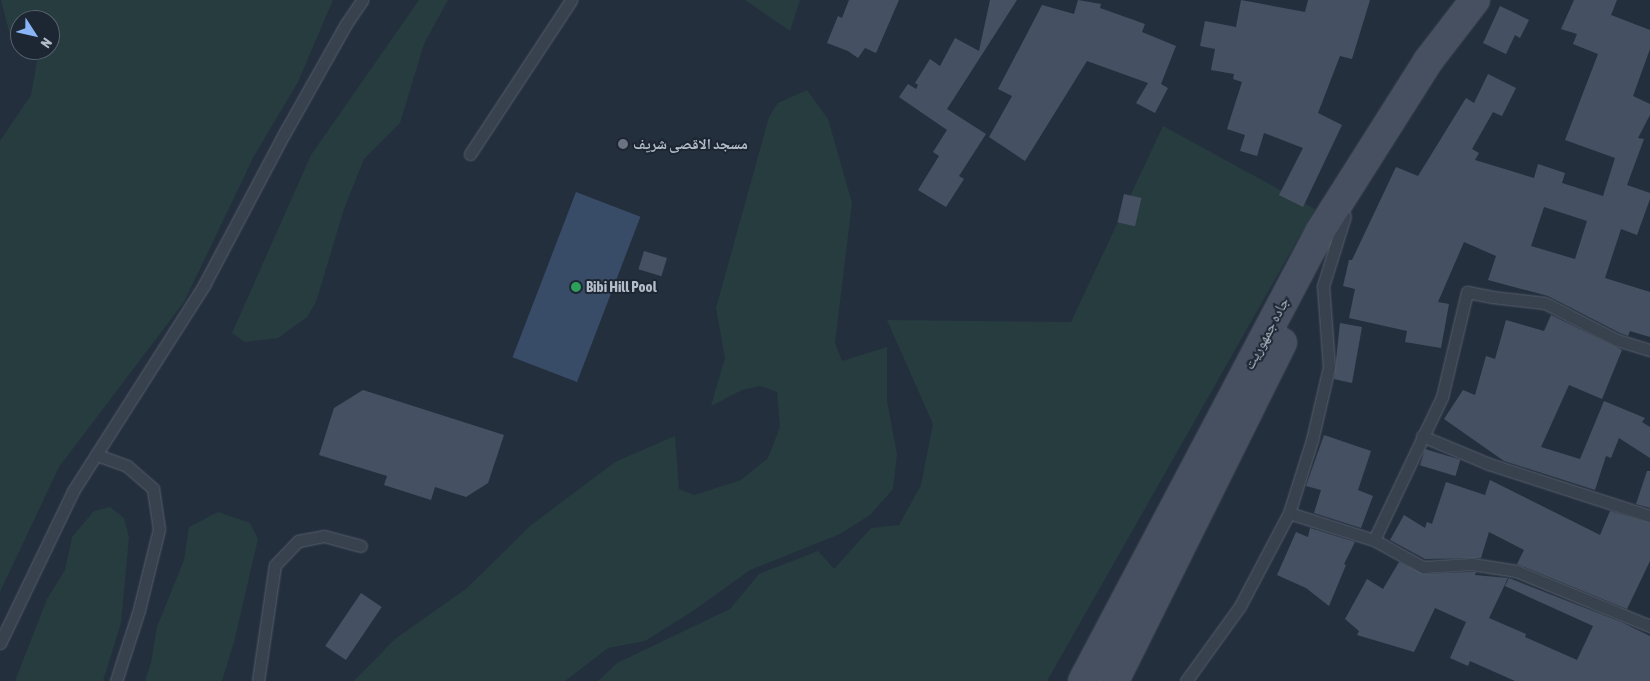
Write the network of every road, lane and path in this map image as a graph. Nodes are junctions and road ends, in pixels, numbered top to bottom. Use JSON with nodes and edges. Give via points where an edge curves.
{"nodes":[{"id":1,"x":362,"y":0,"type":"edge"},
{"id":2,"x":571,"y":0,"type":"edge"},
{"id":3,"x":1475,"y":0,"type":"edge"},
{"id":4,"x":1494,"y":0,"type":"edge"},
{"id":5,"x":470,"y":154,"type":"dead end"},
{"id":6,"x":1345,"y":216,"type":"junction"},
{"id":7,"x":1650,"y":350,"type":"edge"},
{"id":8,"x":1422,"y":436,"type":"junction"},
{"id":9,"x":97,"y":455,"type":"junction"},
{"id":10,"x":1289,"y":513,"type":"junction"},
{"id":11,"x":1650,"y":516,"type":"edge"},
{"id":12,"x":1374,"y":540,"type":"junction"},
{"id":13,"x":361,"y":546,"type":"dead end"},
{"id":14,"x":1650,"y":626,"type":"edge"},
{"id":15,"x":0,"y":643,"type":"edge"},
{"id":16,"x":116,"y":681,"type":"edge"},
{"id":17,"x":258,"y":681,"type":"edge"},
{"id":18,"x":1082,"y":681,"type":"edge"},
{"id":19,"x":1114,"y":681,"type":"edge"},
{"id":20,"x":1186,"y":681,"type":"edge"}],
"edges":[{"from":1,"to":9,"type":"lane","via":[[284,134],[204,285]]},
{"from":2,"to":5,"type":"lane"},
{"from":3,"to":18,"type":"main road","name":"جاده جمهوریت","via":[[1428,61],[1320,232]]},
{"from":4,"to":6,"type":"main road","name":"جاده جمهوریت","via":[[1434,80]]},
{"from":6,"to":10,"type":"lane","via":[[1322,286],[1329,367],[1312,440]]},
{"from":6,"to":19,"type":"main road","name":"جاده جمهوریت"},
{"from":7,"to":8,"type":"lane","via":[[1617,340],[1545,303],[1467,292],[1442,397]]},
{"from":8,"to":11,"type":"lane","via":[[1489,464]]},
{"from":8,"to":12,"type":"lane"},
{"from":9,"to":15,"type":"lane","via":[[73,491]]},
{"from":9,"to":16,"type":"lane","via":[[127,466],[153,489],[159,529],[139,610]]},
{"from":10,"to":12,"type":"lane"},
{"from":10,"to":20,"type":"lane","via":[[1240,606]]},
{"from":12,"to":14,"type":"lane","via":[[1423,567],[1472,564],[1516,571]]},
{"from":13,"to":17,"type":"lane","via":[[324,536],[298,541],[275,565]]}]}
